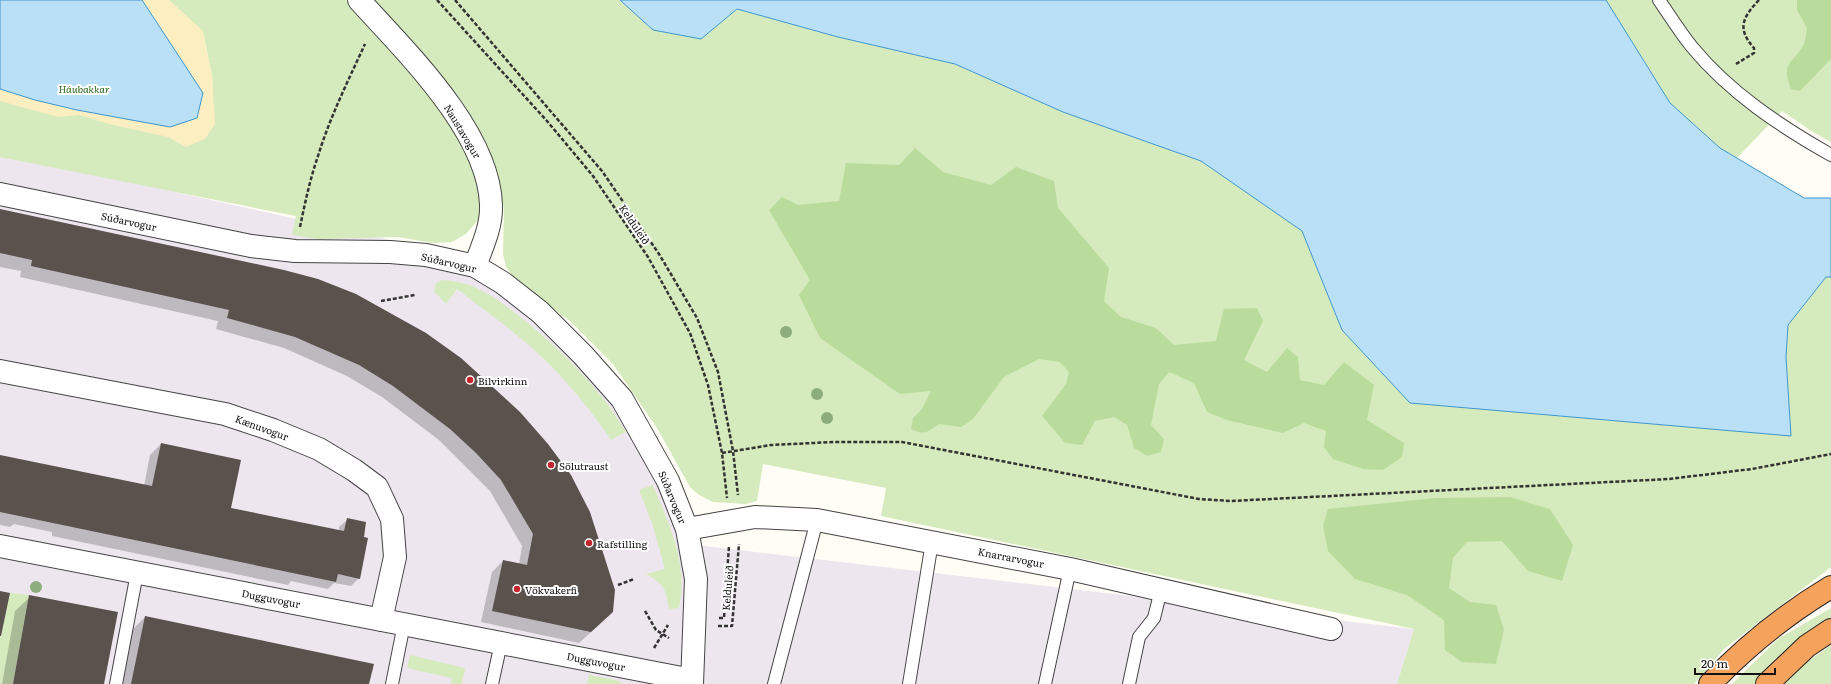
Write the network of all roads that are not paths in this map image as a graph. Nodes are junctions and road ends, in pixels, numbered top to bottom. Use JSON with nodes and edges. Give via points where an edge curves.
{"nodes":[{"id":1,"x":359,"y":0,"type":"edge"},
{"id":2,"x":1659,"y":0,"type":"edge"},
{"id":3,"x":1831,"y":155,"type":"edge"},
{"id":4,"x":0,"y":194,"type":"edge"},
{"id":5,"x":475,"y":266,"type":"junction"},
{"id":6,"x":0,"y":371,"type":"edge"},
{"id":7,"x":818,"y":520,"type":"junction"},
{"id":8,"x":687,"y":530,"type":"junction"},
{"id":9,"x":932,"y":542,"type":"junction"},
{"id":10,"x":0,"y":546,"type":"edge"},
{"id":11,"x":1070,"y":569,"type":"junction"},
{"id":12,"x":137,"y":572,"type":"junction"},
{"id":13,"x":1831,"y":587,"type":"edge"},
{"id":14,"x":1161,"y":590,"type":"junction"},
{"id":15,"x":381,"y":620,"type":"junction"},
{"id":16,"x":404,"y":624,"type":"junction"},
{"id":17,"x":1331,"y":629,"type":"dead end"},
{"id":18,"x":1831,"y":630,"type":"edge"},
{"id":19,"x":501,"y":643,"type":"junction"},
{"id":20,"x":692,"y":682,"type":"edge"},
{"id":21,"x":116,"y":684,"type":"edge"},
{"id":22,"x":392,"y":684,"type":"edge"},
{"id":23,"x":492,"y":684,"type":"edge"},
{"id":24,"x":774,"y":684,"type":"edge"},
{"id":25,"x":909,"y":684,"type":"edge"},
{"id":26,"x":1045,"y":684,"type":"edge"},
{"id":27,"x":1129,"y":684,"type":"edge"},
{"id":28,"x":1710,"y":684,"type":"edge"},
{"id":29,"x":1767,"y":684,"type":"edge"}],
"edges":[{"from":1,"to":5,"type":"street","name":"Naustavogur","via":[[419,67],[455,114],[480,156],[489,184],[491,207],[487,234]]},
{"from":2,"to":3,"type":"lane","via":[[1693,47],[1731,87],[1790,131]]},
{"from":4,"to":5,"type":"street","name":"Súðarvogur","via":[[251,246],[295,251],[426,255]]},
{"from":5,"to":8,"type":"street","name":"Súðarvogur","via":[[504,283],[540,312],[622,399],[668,481]]},
{"from":6,"to":15,"type":"street","name":"Kænuvogur","via":[[225,414],[319,449],[354,470],[377,487],[392,519],[395,557]]},
{"from":7,"to":8,"type":"street","name":"Knarrarvogur","via":[[755,517]]},
{"from":7,"to":9,"type":"street","name":"Knarrarvogur"},
{"from":7,"to":24,"type":"lane"},
{"from":8,"to":20,"type":"street","name":"Súðarvogur","via":[[696,580]]},
{"from":9,"to":11,"type":"street","name":"Knarrarvogur"},
{"from":9,"to":25,"type":"lane"},
{"from":10,"to":12,"type":"street","name":"Dugguvogur"},
{"from":11,"to":14,"type":"street","name":"Knarrarvogur"},
{"from":11,"to":26,"type":"lane"},
{"from":12,"to":15,"type":"street","name":"Dugguvogur"},
{"from":12,"to":21,"type":"lane"},
{"from":13,"to":28,"type":"highway","via":[[1776,623],[1732,660]]},
{"from":14,"to":17,"type":"street","name":"Knarrarvogur"},
{"from":14,"to":27,"type":"lane","via":[[1154,618],[1139,637]]},
{"from":15,"to":16,"type":"street","name":"Dugguvogur"},
{"from":16,"to":19,"type":"street","name":"Dugguvogur"},
{"from":16,"to":22,"type":"lane"},
{"from":18,"to":29,"type":"highway","via":[[1807,646]]},
{"from":19,"to":20,"type":"street","name":"Dugguvogur"},
{"from":19,"to":23,"type":"lane"}]}
